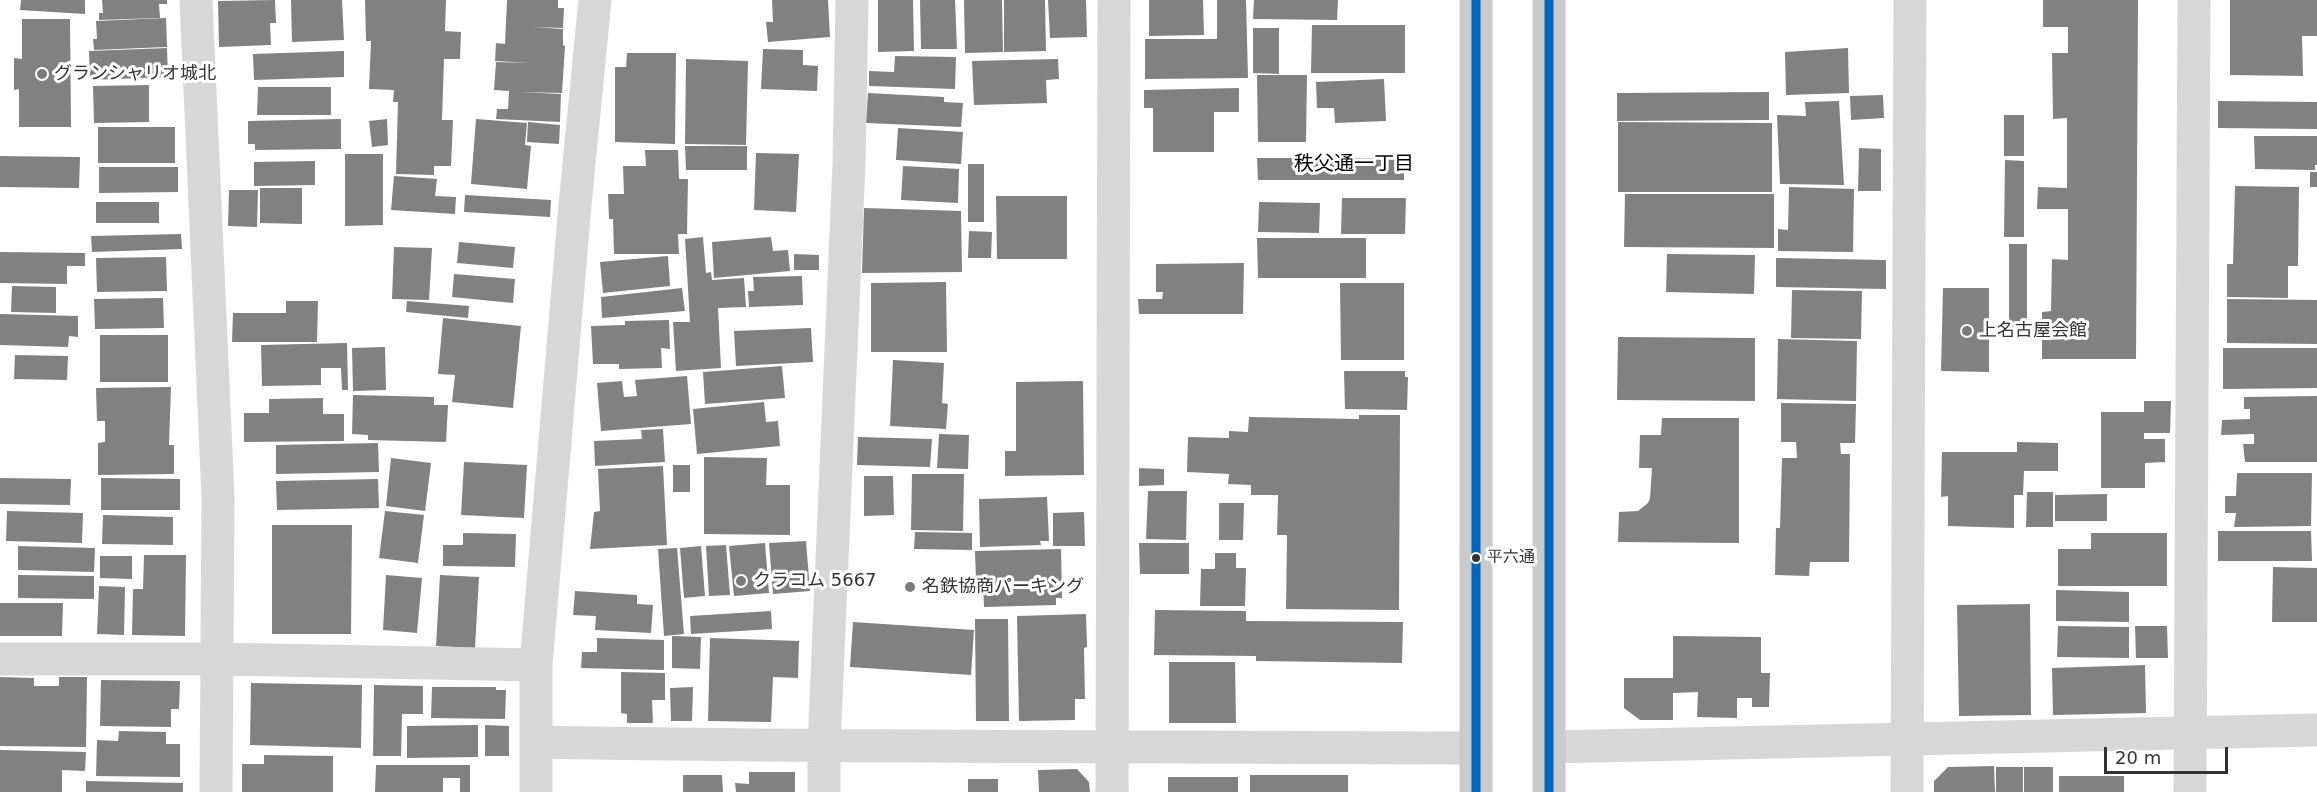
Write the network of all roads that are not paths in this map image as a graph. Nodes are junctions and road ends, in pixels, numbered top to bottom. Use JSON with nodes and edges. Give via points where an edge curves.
{"nodes":[{"id":1,"x":196,"y":0,"type":"edge"},
{"id":2,"x":595,"y":0,"type":"edge"},
{"id":3,"x":852,"y":0,"type":"edge"},
{"id":4,"x":1114,"y":0,"type":"edge"},
{"id":5,"x":1476,"y":0,"type":"edge"},
{"id":6,"x":1549,"y":0,"type":"edge"},
{"id":7,"x":1910,"y":0,"type":"edge"},
{"id":8,"x":2194,"y":0,"type":"edge"},
{"id":9,"x":0,"y":659,"type":"edge"},
{"id":10,"x":218,"y":659,"type":"junction"},
{"id":11,"x":536,"y":665,"type":"junction"},
{"id":12,"x":2317,"y":730,"type":"edge"},
{"id":13,"x":2190,"y":733,"type":"junction"},
{"id":14,"x":1907,"y":738,"type":"junction"},
{"id":15,"x":536,"y":742,"type":"junction"},
{"id":16,"x":1112,"y":745,"type":"junction"},
{"id":17,"x":824,"y":746,"type":"junction"},
{"id":18,"x":1550,"y":747,"type":"junction"},
{"id":19,"x":1476,"y":748,"type":"junction"},
{"id":20,"x":216,"y":792,"type":"edge"},
{"id":21,"x":536,"y":792,"type":"edge"},
{"id":22,"x":824,"y":792,"type":"edge"},
{"id":23,"x":1112,"y":792,"type":"edge"},
{"id":24,"x":1476,"y":792,"type":"edge"},
{"id":25,"x":1550,"y":792,"type":"edge"},
{"id":26,"x":1907,"y":792,"type":"edge"},
{"id":27,"x":2190,"y":792,"type":"edge"}],
"edges":[{"from":1,"to":10,"type":"street","via":[[219,497]]},
{"from":2,"to":11,"type":"street"},
{"from":3,"to":17,"type":"street","via":[[849,163]]},
{"from":4,"to":16,"type":"street"},
{"from":5,"to":19,"type":"main road"},
{"from":6,"to":18,"type":"main road"},
{"from":7,"to":14,"type":"street"},
{"from":8,"to":13,"type":"street"},
{"from":9,"to":10,"type":"street"},
{"from":10,"to":11,"type":"street"},
{"from":10,"to":20,"type":"street"},
{"from":11,"to":15,"type":"street"},
{"from":12,"to":13,"type":"street"},
{"from":13,"to":14,"type":"street"},
{"from":13,"to":27,"type":"street"},
{"from":14,"to":18,"type":"street"},
{"from":14,"to":26,"type":"street"},
{"from":15,"to":17,"type":"street"},
{"from":15,"to":21,"type":"street"},
{"from":16,"to":17,"type":"street"},
{"from":16,"to":19,"type":"street"},
{"from":16,"to":23,"type":"street"},
{"from":17,"to":22,"type":"street"},
{"from":18,"to":25,"type":"main road"},
{"from":19,"to":24,"type":"main road"}]}
